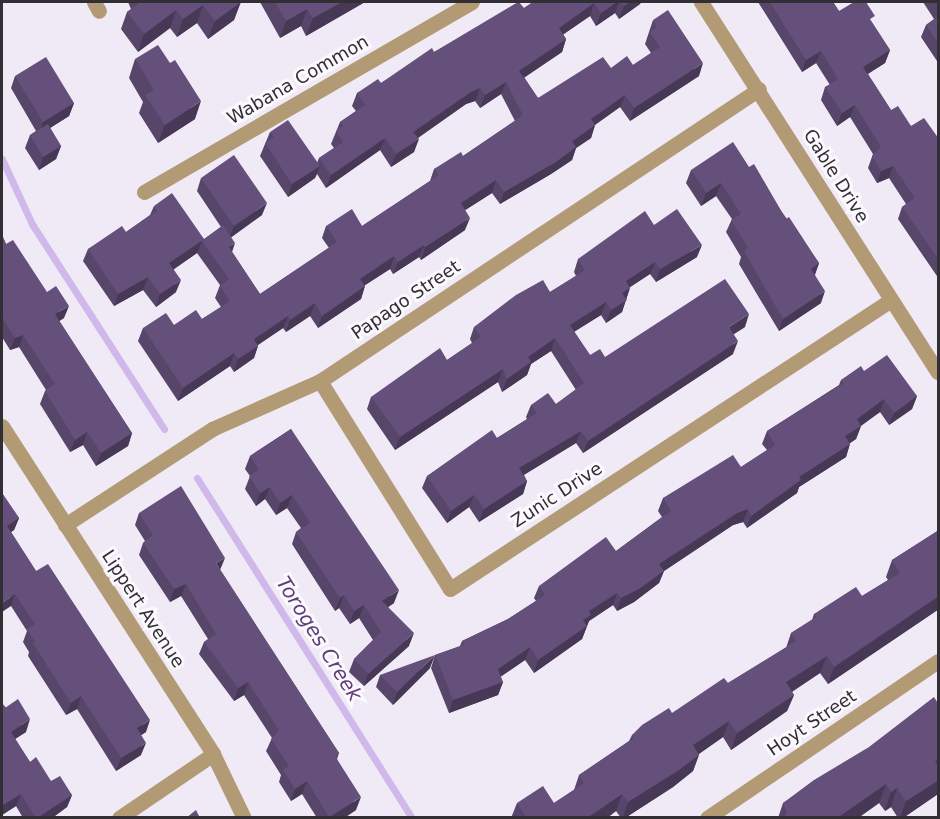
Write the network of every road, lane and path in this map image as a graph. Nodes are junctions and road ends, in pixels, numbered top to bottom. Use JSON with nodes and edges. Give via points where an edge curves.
{"nodes":[{"id":1,"x":472,"y":2,"type":"edge"},
{"id":2,"x":701,"y":2,"type":"edge"},
{"id":3,"x":759,"y":89,"type":"junction"},
{"id":4,"x":144,"y":192,"type":"dead end"},
{"id":5,"x":891,"y":300,"type":"junction"},
{"id":6,"x":939,"y":372,"type":"edge"},
{"id":7,"x":320,"y":381,"type":"junction"},
{"id":8,"x":2,"y":426,"type":"edge"},
{"id":9,"x":65,"y":525,"type":"junction"},
{"id":10,"x":939,"y":661,"type":"edge"},
{"id":11,"x":213,"y":754,"type":"junction"},
{"id":12,"x":118,"y":818,"type":"edge"},
{"id":13,"x":244,"y":818,"type":"edge"},
{"id":14,"x":707,"y":818,"type":"edge"}],
"edges":[{"from":1,"to":4,"type":"street","name":"Wabana Common"},
{"from":2,"to":3,"type":"street","name":"Gable Drive"},
{"from":3,"to":5,"type":"street","name":"Gable Drive"},
{"from":3,"to":7,"type":"street","name":"Papago Street"},
{"from":5,"to":6,"type":"street","name":"Gable Drive"},
{"from":5,"to":7,"type":"street","name":"Zunic Drive","via":[[450,589]]},
{"from":7,"to":9,"type":"street","name":"Papago Street","via":[[212,429]]},
{"from":8,"to":9,"type":"street","name":"Lippert Avenue"},
{"from":9,"to":11,"type":"street","name":"Lippert Avenue"},
{"from":10,"to":14,"type":"street","name":"Hoyt Street"},
{"from":11,"to":12,"type":"street"},
{"from":11,"to":13,"type":"street","name":"Lippert Avenue"}]}
